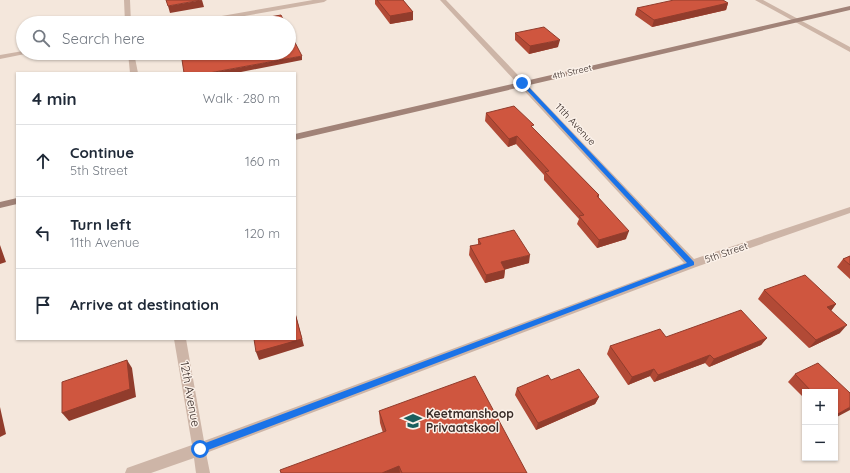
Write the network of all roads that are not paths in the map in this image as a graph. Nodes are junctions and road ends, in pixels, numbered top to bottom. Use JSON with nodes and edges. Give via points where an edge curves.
{"nodes":[{"id":1,"x":127,"y":0,"type":"edge"},
{"id":2,"x":324,"y":0,"type":"edge"},
{"id":3,"x":443,"y":0,"type":"edge"},
{"id":4,"x":758,"y":0,"type":"edge"},
{"id":5,"x":850,"y":8,"type":"edge"},
{"id":6,"x":128,"y":16,"type":"edge"},
{"id":7,"x":233,"y":16,"type":"edge"},
{"id":8,"x":794,"y":20,"type":"junction"},
{"id":9,"x":850,"y":50,"type":"edge"},
{"id":10,"x":16,"y":54,"type":"edge"},
{"id":11,"x":0,"y":57,"type":"edge"},
{"id":12,"x":132,"y":60,"type":"edge"},
{"id":13,"x":134,"y":72,"type":"edge"},
{"id":14,"x":522,"y":83,"type":"junction"},
{"id":15,"x":296,"y":137,"type":"edge"},
{"id":16,"x":16,"y":202,"type":"edge"},
{"id":17,"x":0,"y":205,"type":"edge"},
{"id":18,"x":850,"y":210,"type":"edge"},
{"id":19,"x":692,"y":264,"type":"junction"},
{"id":20,"x":180,"y":340,"type":"edge"},
{"id":21,"x":200,"y":449,"type":"junction"},
{"id":22,"x":132,"y":473,"type":"edge"},
{"id":23,"x":204,"y":473,"type":"edge"}],
"edges":[{"from":1,"to":6,"type":"street"},
{"from":2,"to":7,"type":"street"},
{"from":3,"to":14,"type":"street","name":"11th Avenue"},
{"from":4,"to":8,"type":"street"},
{"from":5,"to":8,"type":"street","name":"4th Street"},
{"from":8,"to":9,"type":"street"},
{"from":8,"to":14,"type":"street","name":"4th Street"},
{"from":10,"to":11,"type":"street"},
{"from":12,"to":13,"type":"street"},
{"from":14,"to":15,"type":"street","name":"4th Street"},
{"from":14,"to":19,"type":"street","name":"11th Avenue"},
{"from":16,"to":17,"type":"street"},
{"from":18,"to":19,"type":"street","name":"5th Street"},
{"from":19,"to":21,"type":"street","name":"5th Street"},
{"from":20,"to":21,"type":"street","name":"12th Avenue"},
{"from":21,"to":22,"type":"street","name":"5th Street"},
{"from":21,"to":23,"type":"street","name":"12th Avenue"}]}
